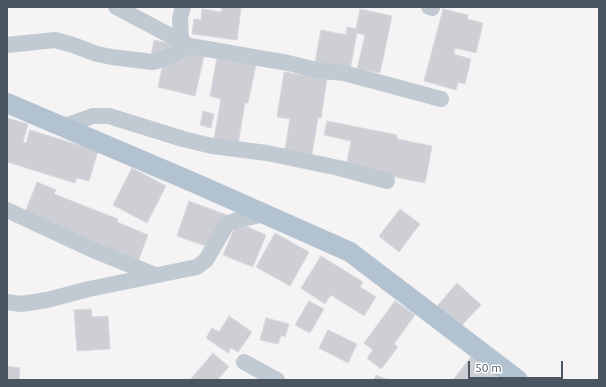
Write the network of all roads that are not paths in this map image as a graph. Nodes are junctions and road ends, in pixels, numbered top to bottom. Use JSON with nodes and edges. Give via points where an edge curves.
{"nodes":[{"id":1,"x":116,"y":7,"type":"edge"},
{"id":2,"x":183,"y":7,"type":"edge"},
{"id":3,"x":185,"y":43,"type":"junction"},
{"id":4,"x":7,"y":45,"type":"edge"},
{"id":5,"x":441,"y":99,"type":"dead end"},
{"id":6,"x":7,"y":103,"type":"edge"},
{"id":7,"x":62,"y":127,"type":"junction"},
{"id":8,"x":387,"y":181,"type":"dead end"},
{"id":9,"x":7,"y":210,"type":"edge"},
{"id":10,"x":266,"y":214,"type":"junction"},
{"id":11,"x":154,"y":275,"type":"junction"},
{"id":12,"x":7,"y":302,"type":"edge"},
{"id":13,"x":244,"y":362,"type":"dead end"},
{"id":14,"x":277,"y":380,"type":"edge"},
{"id":15,"x":518,"y":380,"type":"edge"}],
"edges":[{"from":1,"to":3,"type":"street"},
{"from":2,"to":3,"type":"street","via":[[180,18]]},
{"from":3,"to":4,"type":"street","via":[[166,58],[153,62],[112,58],[55,40]]},
{"from":3,"to":5,"type":"street","via":[[321,71],[344,73]]},
{"from":6,"to":7,"type":"main road"},
{"from":7,"to":8,"type":"street","via":[[93,116],[109,116],[183,140],[267,153]]},
{"from":7,"to":10,"type":"main road"},
{"from":9,"to":11,"type":"street"},
{"from":10,"to":11,"type":"street","via":[[227,224],[206,260],[197,267]]},
{"from":10,"to":15,"type":"main road","via":[[350,252]]},
{"from":11,"to":12,"type":"street","via":[[47,300],[21,304]]},
{"from":13,"to":14,"type":"street"}]}
